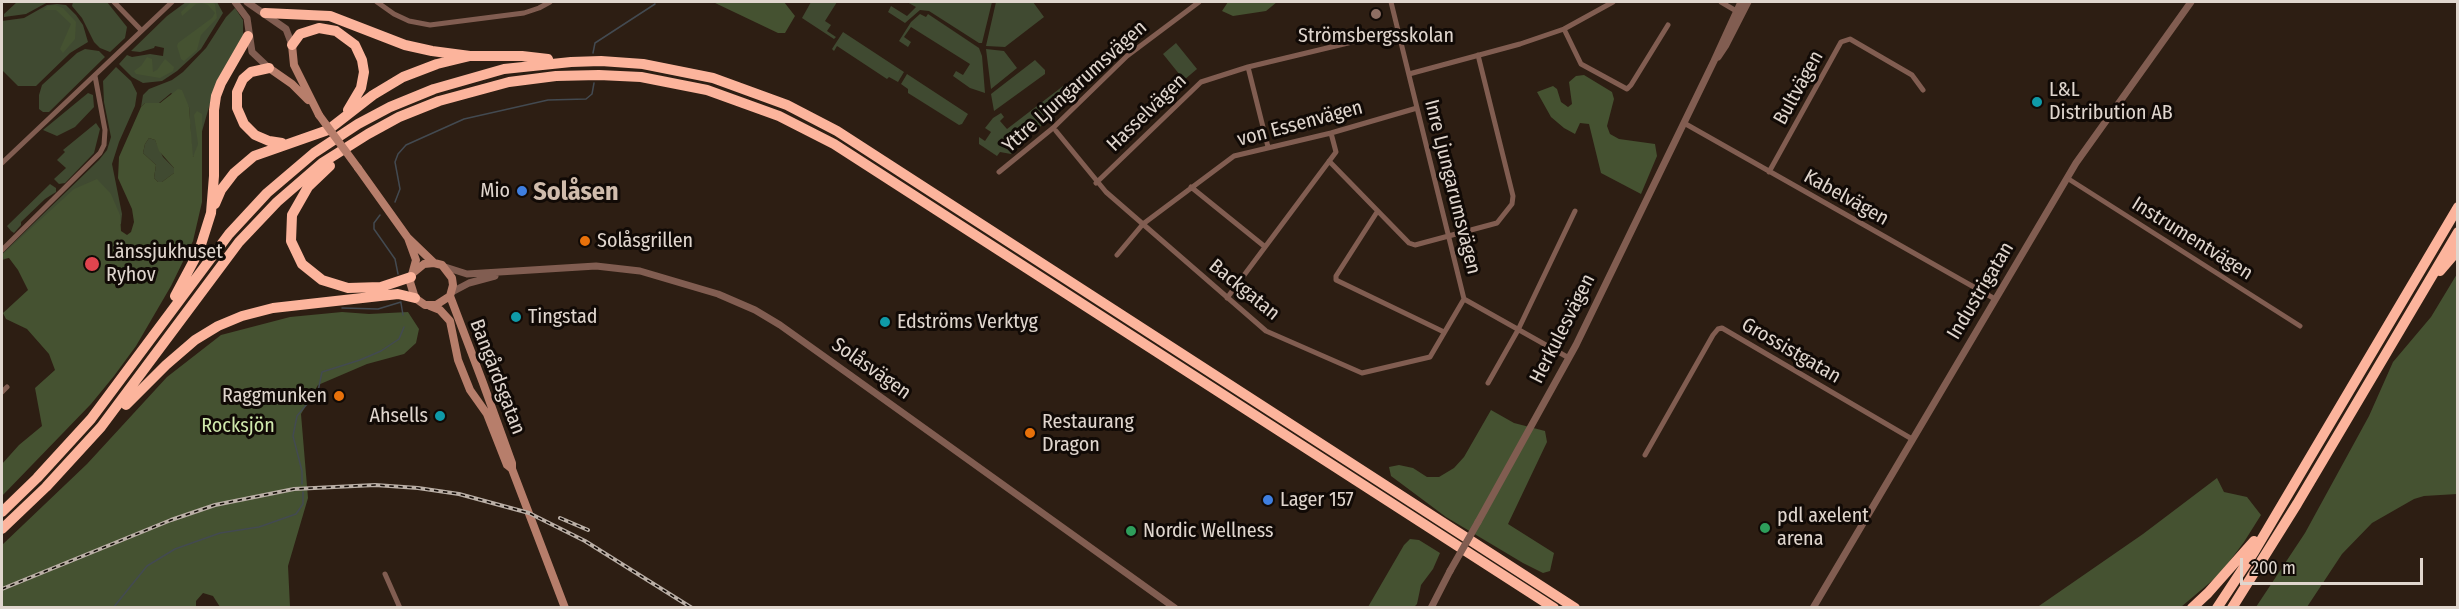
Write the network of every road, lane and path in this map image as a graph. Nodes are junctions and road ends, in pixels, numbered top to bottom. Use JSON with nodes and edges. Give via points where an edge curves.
{"nodes":[{"id":1,"x":114,"y":2,"type":"edge"},
{"id":2,"x":172,"y":2,"type":"edge"},
{"id":3,"x":235,"y":2,"type":"edge"},
{"id":4,"x":247,"y":2,"type":"edge"},
{"id":5,"x":376,"y":2,"type":"edge"},
{"id":6,"x":550,"y":2,"type":"edge"},
{"id":7,"x":1199,"y":2,"type":"edge"},
{"id":8,"x":1391,"y":2,"type":"edge"},
{"id":9,"x":1613,"y":2,"type":"edge"},
{"id":10,"x":1720,"y":2,"type":"edge"},
{"id":11,"x":2191,"y":2,"type":"edge"},
{"id":12,"x":1742,"y":3,"type":"edge"},
{"id":13,"x":1739,"y":13,"type":"junction"},
{"id":14,"x":265,"y":14,"type":"junction"},
{"id":15,"x":1668,"y":25,"type":"dead end"},
{"id":16,"x":1564,"y":29,"type":"junction"},
{"id":17,"x":141,"y":30,"type":"junction"},
{"id":18,"x":1398,"y":32,"type":"junction"},
{"id":19,"x":248,"y":36,"type":"junction"},
{"id":20,"x":292,"y":45,"type":"junction"},
{"id":21,"x":1478,"y":55,"type":"junction"},
{"id":22,"x":470,"y":56,"type":"junction"},
{"id":23,"x":571,"y":62,"type":"junction"},
{"id":24,"x":1248,"y":67,"type":"junction"},
{"id":25,"x":268,"y":68,"type":"junction"},
{"id":26,"x":1409,"y":74,"type":"junction"},
{"id":27,"x":95,"y":76,"type":"junction"},
{"id":28,"x":1923,"y":90,"type":"dead end"},
{"id":29,"x":1417,"y":108,"type":"junction"},
{"id":30,"x":318,"y":112,"type":"junction"},
{"id":31,"x":343,"y":118,"type":"junction"},
{"id":32,"x":1684,"y":123,"type":"junction"},
{"id":33,"x":1056,"y":131,"type":"dead end"},
{"id":34,"x":1331,"y":133,"type":"junction"},
{"id":35,"x":355,"y":141,"type":"junction"},
{"id":36,"x":289,"y":143,"type":"junction"},
{"id":37,"x":1268,"y":147,"type":"junction"},
{"id":38,"x":1329,"y":160,"type":"junction"},
{"id":39,"x":2,"y":163,"type":"edge"},
{"id":40,"x":999,"y":172,"type":"dead end"},
{"id":41,"x":1768,"y":172,"type":"junction"},
{"id":42,"x":2067,"y":178,"type":"junction"},
{"id":43,"x":1096,"y":183,"type":"junction"},
{"id":44,"x":1191,"y":186,"type":"junction"},
{"id":45,"x":2457,"y":207,"type":"edge"},
{"id":46,"x":1575,"y":211,"type":"dead end"},
{"id":47,"x":1377,"y":212,"type":"junction"},
{"id":48,"x":211,"y":213,"type":"junction"},
{"id":49,"x":1143,"y":224,"type":"junction"},
{"id":50,"x":2457,"y":232,"type":"edge"},
{"id":51,"x":1448,"y":236,"type":"junction"},
{"id":52,"x":408,"y":238,"type":"junction"},
{"id":53,"x":1264,"y":246,"type":"junction"},
{"id":54,"x":2,"y":250,"type":"edge"},
{"id":55,"x":2457,"y":250,"type":"edge"},
{"id":56,"x":1117,"y":255,"type":"dead end"},
{"id":57,"x":434,"y":263,"type":"junction"},
{"id":58,"x":445,"y":267,"type":"junction"},
{"id":59,"x":506,"y":273,"type":"junction"},
{"id":60,"x":412,"y":275,"type":"junction"},
{"id":61,"x":451,"y":294,"type":"junction"},
{"id":62,"x":415,"y":298,"type":"junction"},
{"id":63,"x":1227,"y":298,"type":"junction"},
{"id":64,"x":1464,"y":298,"type":"junction"},
{"id":65,"x":1995,"y":299,"type":"junction"},
{"id":66,"x":430,"y":306,"type":"junction"},
{"id":67,"x":2412,"y":307,"type":"junction"},
{"id":68,"x":2300,"y":326,"type":"dead end"},
{"id":69,"x":1518,"y":330,"type":"junction"},
{"id":70,"x":1444,"y":332,"type":"junction"},
{"id":71,"x":148,"y":344,"type":"junction"},
{"id":72,"x":1569,"y":358,"type":"junction"},
{"id":73,"x":1488,"y":383,"type":"dead end"},
{"id":74,"x":7,"y":387,"type":"dead end"},
{"id":75,"x":2,"y":392,"type":"edge"},
{"id":76,"x":101,"y":427,"type":"junction"},
{"id":77,"x":1912,"y":438,"type":"junction"},
{"id":78,"x":1645,"y":455,"type":"dead end"},
{"id":79,"x":512,"y":469,"type":"junction"},
{"id":80,"x":2,"y":512,"type":"edge"},
{"id":81,"x":2277,"y":513,"type":"junction"},
{"id":82,"x":2,"y":529,"type":"edge"},
{"id":83,"x":385,"y":574,"type":"dead end"},
{"id":84,"x":400,"y":608,"type":"edge"},
{"id":85,"x":565,"y":608,"type":"edge"},
{"id":86,"x":1175,"y":608,"type":"edge"},
{"id":87,"x":1431,"y":608,"type":"edge"},
{"id":88,"x":1554,"y":608,"type":"edge"},
{"id":89,"x":1575,"y":608,"type":"edge"},
{"id":90,"x":1814,"y":608,"type":"edge"},
{"id":91,"x":2192,"y":608,"type":"edge"},
{"id":92,"x":2217,"y":608,"type":"edge"},
{"id":93,"x":2232,"y":608,"type":"edge"}],
"edges":[{"from":1,"to":17,"type":"street"},
{"from":2,"to":17,"type":"street"},
{"from":3,"to":19,"type":"street","via":[[247,18]]},
{"from":4,"to":14,"type":"street"},
{"from":5,"to":6,"type":"street","via":[[409,21],[430,25],[524,13]]},
{"from":7,"to":40,"type":"street","name":"Yttre Ljungarumsvägen","via":[[1127,56],[1053,128]]},
{"from":8,"to":18,"type":"street","name":"Inre Ljungarumsvägen"},
{"from":9,"to":16,"type":"street"},
{"from":10,"to":13,"type":"street"},
{"from":11,"to":42,"type":"street","name":"Industrigatan"},
{"from":12,"to":13,"type":"street","name":"Herkulesvägen"},
{"from":13,"to":32,"type":"street","name":"Herkulesvägen"},
{"from":14,"to":20,"type":"street","via":[[286,29]]},
{"from":14,"to":22,"type":"highway","via":[[330,16],[405,45]]},
{"from":15,"to":16,"type":"street","via":[[1627,89],[1581,64]]},
{"from":16,"to":21,"type":"street"},
{"from":17,"to":27,"type":"street"},
{"from":18,"to":24,"type":"street","name":"Hasselvägen"},
{"from":18,"to":26,"type":"street","name":"Inre Ljungarumsvägen"},
{"from":19,"to":25,"type":"street","via":[[254,56]]},
{"from":19,"to":48,"type":"highway","via":[[216,96]]},
{"from":20,"to":30,"type":"main road","via":[[294,65]]},
{"from":20,"to":31,"type":"highway","via":[[300,34],[319,28],[336,31],[355,45],[362,60],[363,80]]},
{"from":21,"to":26,"type":"street"},
{"from":21,"to":51,"type":"street","via":[[1512,204],[1497,223]]},
{"from":22,"to":23,"type":"highway","via":[[522,56]]},
{"from":22,"to":31,"type":"highway","via":[[403,77]]},
{"from":23,"to":71,"type":"highway","via":[[504,69],[455,82],[390,107],[343,133],[295,168],[252,208],[200,271]]},
{"from":23,"to":89,"type":"highway","via":[[643,64],[713,78],[787,105],[837,131]]},
{"from":24,"to":37,"type":"street"},
{"from":24,"to":43,"type":"street","name":"Hasselvägen","via":[[1209,78],[1192,88]]},
{"from":25,"to":30,"type":"main road","via":[[292,84]]},
{"from":25,"to":36,"type":"highway","via":[[255,70],[243,80],[237,92],[237,108],[244,124],[255,135]]},
{"from":26,"to":29,"type":"street","name":"Inre Ljungarumsvägen"},
{"from":27,"to":39,"type":"street"},
{"from":27,"to":54,"type":"street","via":[[105,130],[100,153]]},
{"from":28,"to":41,"type":"street","name":"Bultvägen","via":[[1903,70],[1850,39],[1841,42]]},
{"from":29,"to":34,"type":"street","name":"von Essenvägen"},
{"from":29,"to":51,"type":"street","name":"Inre Ljungarumsvägen"},
{"from":30,"to":52,"type":"main road","bridge":true},
{"from":31,"to":36,"type":"highway","via":[[318,135]]},
{"from":32,"to":41,"type":"street","name":"Kabelvägen"},
{"from":32,"to":72,"type":"street","name":"Herkulesvägen"},
{"from":33,"to":43,"type":"street","name":"Backgatan"},
{"from":34,"to":37,"type":"street","name":"von Essenvägen"},
{"from":34,"to":38,"type":"street","via":[[1336,152]]},
{"from":35,"to":60,"type":"highway","via":[[298,201],[290,228],[294,252],[312,274],[348,288],[392,285]]},
{"from":35,"to":76,"type":"highway","via":[[302,179],[261,217]]},
{"from":35,"to":88,"type":"highway","via":[[439,100],[509,82],[556,76],[641,77],[744,101],[808,129],[881,172]]},
{"from":36,"to":48,"type":"highway","via":[[244,163],[227,181]]},
{"from":37,"to":44,"type":"street","name":"von Essenvägen","via":[[1234,156]]},
{"from":38,"to":47,"type":"street"},
{"from":38,"to":53,"type":"street"},
{"from":41,"to":65,"type":"street","name":"Kabelvägen"},
{"from":42,"to":65,"type":"street","name":"Industrigatan"},
{"from":42,"to":68,"type":"street","name":"Instrumentvägen"},
{"from":43,"to":49,"type":"street","name":"Backgatan"},
{"from":44,"to":49,"type":"street","name":"von Essenvägen"},
{"from":44,"to":53,"type":"street"},
{"from":45,"to":81,"type":"highway"},
{"from":46,"to":69,"type":"street"},
{"from":47,"to":51,"type":"street","via":[[1409,243],[1415,245]]},
{"from":47,"to":70,"type":"street","via":[[1336,280]]},
{"from":48,"to":71,"type":"highway","via":[[194,261]]},
{"from":49,"to":56,"type":"street","name":"von Essenvägen"},
{"from":49,"to":63,"type":"street","name":"Backgatan"},
{"from":50,"to":67,"type":"highway"},
{"from":51,"to":64,"type":"street","name":"Inre Ljungarumsvägen"},
{"from":52,"to":57,"type":"main road"},
{"from":52,"to":60,"type":"main road","via":[[416,260]]},
{"from":53,"to":63,"type":"street"},
{"from":55,"to":67,"type":"highway"},
{"from":57,"to":58,"type":"main road"},
{"from":57,"to":60,"type":"main road","via":[[424,264]]},
{"from":58,"to":59,"type":"street","name":"Solåsvägen","via":[[468,274]]},
{"from":58,"to":61,"type":"main road","via":[[452,278]]},
{"from":59,"to":61,"type":"street","name":"Solåsvägen","via":[[469,283]]},
{"from":59,"to":86,"type":"street","name":"Solåsvägen","via":[[596,266],[640,271],[718,294],[754,310]]},
{"from":60,"to":62,"type":"main road"},
{"from":61,"to":66,"type":"main road","via":[[441,304]]},
{"from":61,"to":79,"type":"main road","name":"Bangårdsgatan"},
{"from":62,"to":66,"type":"main road"},
{"from":62,"to":76,"type":"highway","via":[[398,294],[273,308],[230,321],[185,348]]},
{"from":63,"to":70,"type":"street","name":"Backgatan","via":[[1266,331],[1362,373],[1430,357]]},
{"from":64,"to":69,"type":"street","name":"Inre Ljungarumsvägen"},
{"from":64,"to":70,"type":"street","name":"Backgatan"},
{"from":65,"to":77,"type":"street","name":"Industrigatan"},
{"from":66,"to":79,"type":"main road","name":"Bangårdsgatan","via":[[450,321],[458,360],[470,390],[487,414]]},
{"from":67,"to":93,"type":"highway","via":[[2298,504]]},
{"from":69,"to":72,"type":"street","name":"Inre Ljungarumsvägen"},
{"from":69,"to":73,"type":"street"},
{"from":71,"to":80,"type":"highway","via":[[79,433]]},
{"from":72,"to":87,"type":"street","name":"Herkulesvägen","bridge":true},
{"from":74,"to":75,"type":"street"},
{"from":76,"to":82,"type":"highway","via":[[46,488]]},
{"from":77,"to":78,"type":"street","name":"Grossistgatan","via":[[1722,328],[1713,335]]},
{"from":77,"to":90,"type":"street","name":"Industrigatan"},
{"from":79,"to":85,"type":"main road","name":"Bangårdsgatan"},
{"from":81,"to":91,"type":"highway","via":[[2233,567]]},
{"from":81,"to":92,"type":"highway"},
{"from":83,"to":84,"type":"street"}]}
